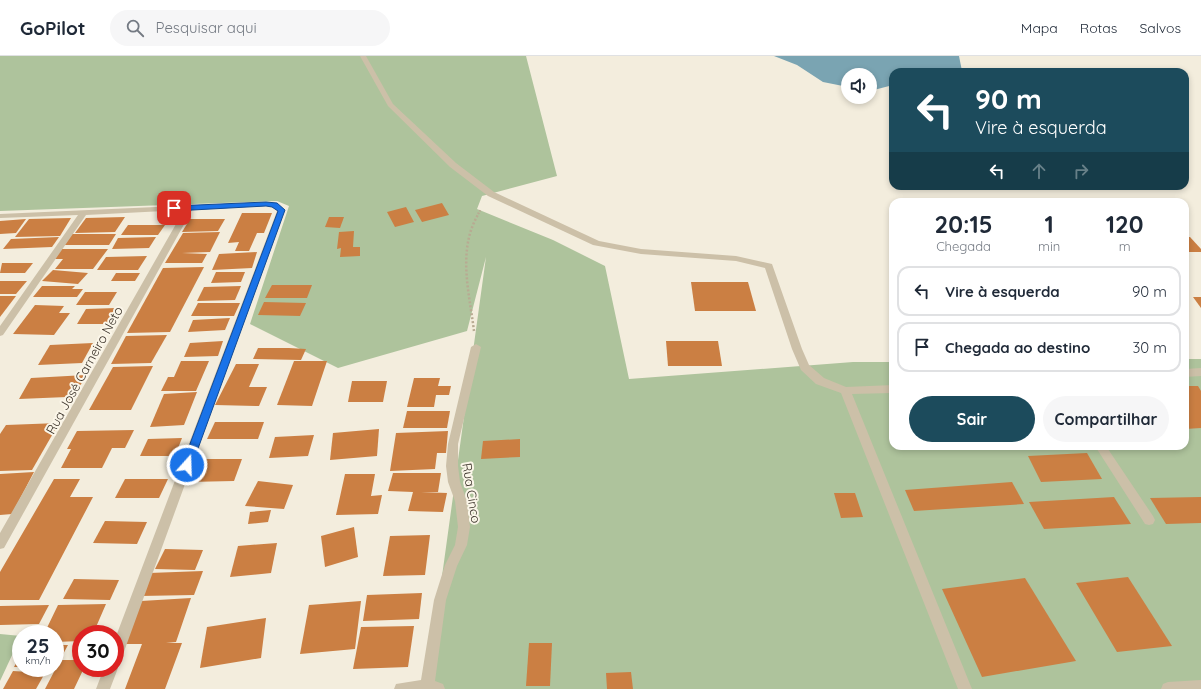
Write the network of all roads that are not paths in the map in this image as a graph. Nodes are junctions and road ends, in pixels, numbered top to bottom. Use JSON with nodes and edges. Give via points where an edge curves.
{"nodes":[{"id":1,"x":363,"y":56,"type":"edge"},
{"id":2,"x":189,"y":208,"type":"junction"},
{"id":3,"x":84,"y":212,"type":"junction"},
{"id":4,"x":0,"y":216,"type":"edge"},
{"id":5,"x":0,"y":333,"type":"edge"},
{"id":6,"x":476,"y":347,"type":"road end"},
{"id":7,"x":1201,"y":372,"type":"edge"},
{"id":8,"x":1189,"y":373,"type":"edge"},
{"id":9,"x":889,"y":389,"type":"edge"},
{"id":10,"x":845,"y":391,"type":"junction"},
{"id":11,"x":1103,"y":450,"type":"edge"},
{"id":12,"x":1149,"y":520,"type":"dead end"},
{"id":13,"x":0,"y":544,"type":"edge"},
{"id":14,"x":124,"y":633,"type":"edge"},
{"id":15,"x":108,"y":677,"type":"edge"},
{"id":16,"x":1201,"y":687,"type":"edge"},
{"id":17,"x":430,"y":688,"type":"edge"},
{"id":18,"x":103,"y":689,"type":"edge"},
{"id":19,"x":402,"y":689,"type":"edge"},
{"id":20,"x":965,"y":689,"type":"edge"},
{"id":21,"x":1168,"y":689,"type":"edge"}],
"edges":[{"from":1,"to":10,"type":"street","via":[[390,104],[453,165],[491,194],[591,241],[612,248],[746,259],[769,266],[805,367],[820,381]]},
{"from":2,"to":3,"type":"street"},
{"from":2,"to":13,"type":"street","name":"Rua José Carneiro Neto"},
{"from":2,"to":14,"type":"street","via":[[266,204],[280,207],[281,214]]},
{"from":3,"to":4,"type":"street"},
{"from":3,"to":5,"type":"street"},
{"from":6,"to":17,"type":"street","name":"Rua Cinco","via":[[454,444],[452,466],[454,482],[461,501],[464,527],[461,545],[451,565],[440,600]]},
{"from":7,"to":8,"type":"street"},
{"from":9,"to":10,"type":"street"},
{"from":10,"to":20,"type":"street"},
{"from":11,"to":12,"type":"street"},
{"from":15,"to":18,"type":"street"},
{"from":16,"to":21,"type":"street"},
{"from":17,"to":19,"type":"street"}]}
